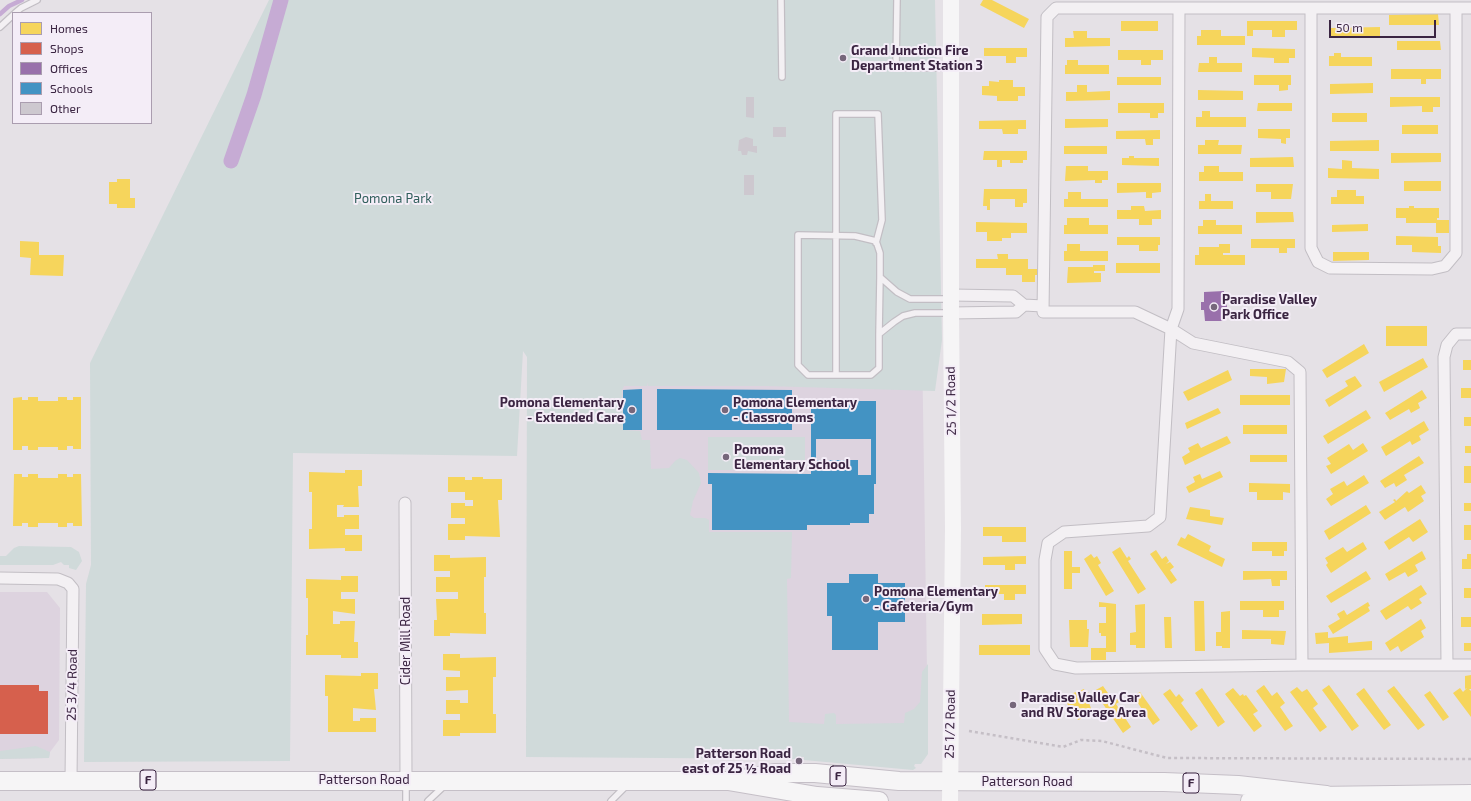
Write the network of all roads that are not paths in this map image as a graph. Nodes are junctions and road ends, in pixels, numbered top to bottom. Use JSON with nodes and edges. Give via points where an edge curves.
{"nodes":[{"id":1,"x":36,"y":0,"type":"edge"},
{"id":2,"x":781,"y":0,"type":"edge"},
{"id":3,"x":897,"y":0,"type":"edge"},
{"id":4,"x":951,"y":0,"type":"edge"},
{"id":5,"x":1179,"y":8,"type":"junction"},
{"id":6,"x":1311,"y":8,"type":"junction"},
{"id":7,"x":1456,"y":8,"type":"junction"},
{"id":8,"x":1471,"y":8,"type":"edge"},
{"id":9,"x":16,"y":12,"type":"edge"},
{"id":10,"x":12,"y":16,"type":"edge"},
{"id":11,"x":0,"y":27,"type":"edge"},
{"id":12,"x":951,"y":68,"type":"junction"},
{"id":13,"x":782,"y":77,"type":"dead end"},
{"id":14,"x":836,"y":236,"type":"junction"},
{"id":15,"x":876,"y":243,"type":"junction"},
{"id":16,"x":880,"y":277,"type":"junction"},
{"id":17,"x":951,"y":302,"type":"junction"},
{"id":18,"x":1024,"y":305,"type":"junction"},
{"id":19,"x":1043,"y":306,"type":"junction"},
{"id":20,"x":1171,"y":329,"type":"junction"},
{"id":21,"x":879,"y":334,"type":"junction"},
{"id":22,"x":1471,"y":334,"type":"edge"},
{"id":23,"x":836,"y":375,"type":"junction"},
{"id":24,"x":405,"y":503,"type":"dead end"},
{"id":25,"x":0,"y":578,"type":"edge"},
{"id":26,"x":1302,"y":665,"type":"junction"},
{"id":27,"x":1471,"y":665,"type":"edge"},
{"id":28,"x":1447,"y":666,"type":"junction"},
{"id":29,"x":71,"y":780,"type":"junction"},
{"id":30,"x":406,"y":780,"type":"junction"},
{"id":31,"x":450,"y":780,"type":"junction"},
{"id":32,"x":632,"y":780,"type":"junction"},
{"id":33,"x":0,"y":781,"type":"edge"},
{"id":34,"x":728,"y":781,"type":"junction"},
{"id":35,"x":950,"y":781,"type":"junction"},
{"id":36,"x":1471,"y":794,"type":"edge"},
{"id":37,"x":1326,"y":798,"type":"edge"},
{"id":38,"x":406,"y":801,"type":"edge"},
{"id":39,"x":428,"y":801,"type":"edge"},
{"id":40,"x":611,"y":801,"type":"edge"},
{"id":41,"x":879,"y":801,"type":"edge"},
{"id":42,"x":950,"y":801,"type":"edge"},
{"id":43,"x":1250,"y":801,"type":"edge"}],
"edges":[{"from":1,"to":9,"type":"lane"},
{"from":2,"to":13,"type":"lane"},
{"from":3,"to":12,"type":"lane","via":[[896,68]]},
{"from":4,"to":12,"type":"street","name":"25 1/2 Road"},
{"from":5,"to":6,"type":"street"},
{"from":5,"to":19,"type":"street","via":[[1056,8],[1047,17]]},
{"from":5,"to":20,"type":"street","via":[[1178,309]]},
{"from":6,"to":7,"type":"street"},
{"from":6,"to":7,"type":"street","via":[[1311,248],[1318,262],[1330,268],[1432,269],[1445,266],[1456,253]]},
{"from":7,"to":8,"type":"street"},
{"from":10,"to":11,"type":"lane"},
{"from":12,"to":17,"type":"street","name":"25 1/2 Road"},
{"from":14,"to":15,"type":"lane","via":[[856,236]]},
{"from":14,"to":15,"type":"lane","via":[[836,114],[878,114],[882,220]]},
{"from":14,"to":23,"type":"lane"},
{"from":14,"to":23,"type":"lane","via":[[798,236],[798,365],[808,375]]},
{"from":15,"to":16,"type":"lane","via":[[880,254]]},
{"from":16,"to":17,"type":"lane","via":[[897,292],[910,299]]},
{"from":16,"to":21,"type":"lane"},
{"from":17,"to":18,"type":"street","via":[[1016,312]]},
{"from":17,"to":18,"type":"street","via":[[1013,296]]},
{"from":17,"to":21,"type":"lane","via":[[903,316]]},
{"from":17,"to":35,"type":"street","name":"25 1/2 Road","via":[[953,529]]},
{"from":18,"to":19,"type":"street"},
{"from":19,"to":20,"type":"street","via":[[1043,312],[1135,312]]},
{"from":20,"to":26,"type":"street","via":[[1193,343],[1288,362],[1300,372]]},
{"from":20,"to":26,"type":"street","via":[[1160,517],[1148,526],[1064,532],[1048,543],[1045,560],[1045,649],[1055,664],[1076,668]]},
{"from":21,"to":23,"type":"lane","via":[[879,368],[871,375]]},
{"from":22,"to":28,"type":"street","via":[[1456,334],[1447,345],[1444,357]]},
{"from":24,"to":30,"type":"street","name":"Cider Mill Road"},
{"from":25,"to":29,"type":"street","name":"25 3/4 Road","via":[[58,579],[68,583],[73,590]]},
{"from":26,"to":28,"type":"street"},
{"from":27,"to":28,"type":"street"},
{"from":29,"to":30,"type":"main road","name":"Patterson Road","number":"F"},
{"from":29,"to":33,"type":"main road","name":"Patterson Road","number":"F"},
{"from":30,"to":31,"type":"main road","name":"Patterson Road","number":"F"},
{"from":30,"to":38,"type":"lane"},
{"from":31,"to":32,"type":"main road","name":"Patterson Road","number":"F"},
{"from":31,"to":39,"type":"lane"},
{"from":32,"to":34,"type":"main road","name":"Patterson Road","number":"F"},
{"from":32,"to":40,"type":"lane"},
{"from":34,"to":35,"type":"main road","name":"Patterson Road","number":"F","via":[[774,773],[814,773],[899,781]]},
{"from":34,"to":41,"type":"main road","name":"Patterson Road","number":"F","via":[[816,796]]},
{"from":35,"to":37,"type":"main road","name":"Patterson Road","number":"F","via":[[1238,785]]},
{"from":35,"to":42,"type":"street","name":"25 1/2 Road"},
{"from":36,"to":37,"type":"main road","name":"Patterson Road","number":"F"},
{"from":37,"to":43,"type":"main road","name":"Patterson Road","number":"F"}]}
